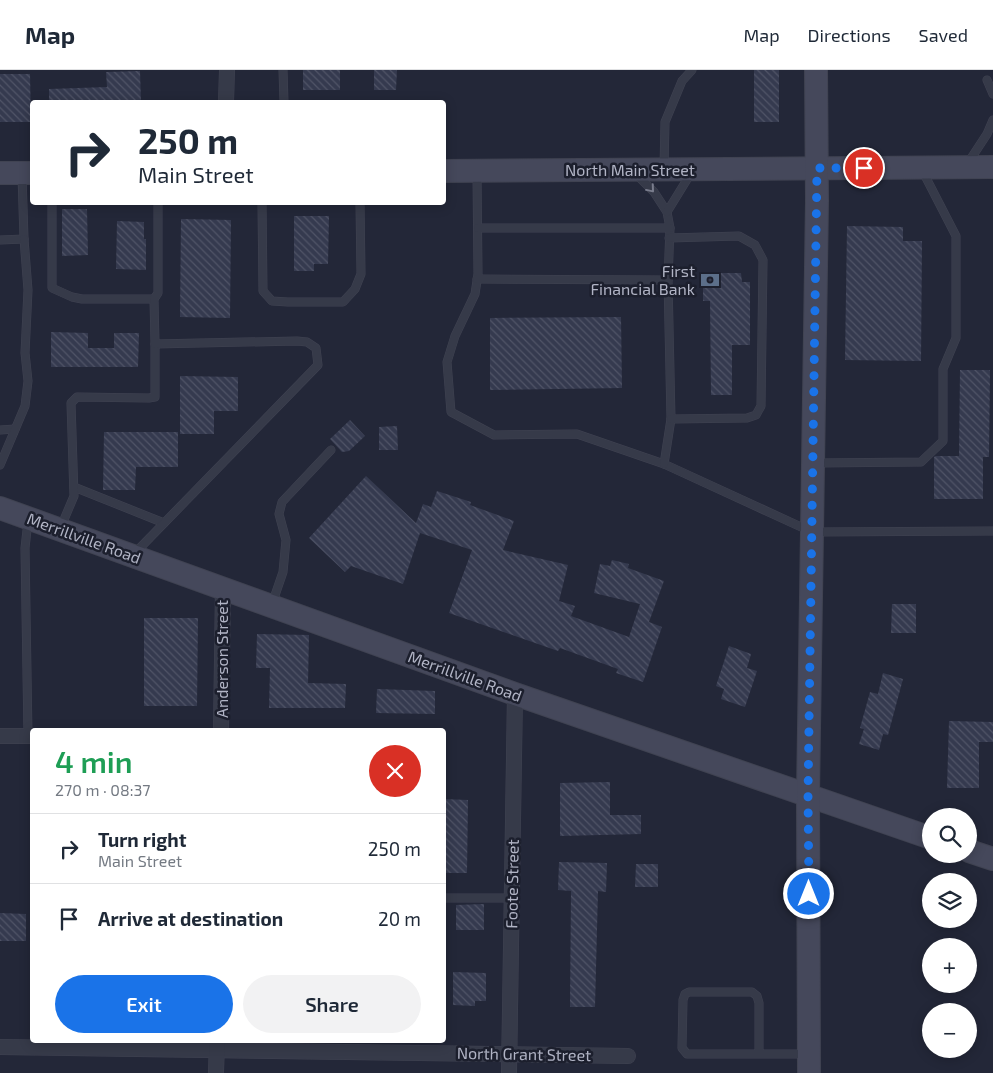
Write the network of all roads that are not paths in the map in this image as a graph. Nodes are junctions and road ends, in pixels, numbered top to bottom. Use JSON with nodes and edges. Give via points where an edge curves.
{"nodes":[{"id":1,"x":227,"y":70,"type":"edge"},
{"id":2,"x":283,"y":70,"type":"edge"},
{"id":3,"x":692,"y":70,"type":"edge"},
{"id":4,"x":816,"y":70,"type":"edge"},
{"id":5,"x":987,"y":80,"type":"dead end"},
{"id":6,"x":993,"y":94,"type":"edge"},
{"id":7,"x":226,"y":100,"type":"edge"},
{"id":8,"x":284,"y":100,"type":"edge"},
{"id":9,"x":993,"y":120,"type":"edge"},
{"id":10,"x":966,"y":167,"type":"junction"},
{"id":11,"x":993,"y":167,"type":"edge"},
{"id":12,"x":817,"y":168,"type":"junction"},
{"id":13,"x":921,"y":168,"type":"junction"},
{"id":14,"x":631,"y":169,"type":"junction"},
{"id":15,"x":664,"y":169,"type":"junction"},
{"id":16,"x":692,"y":169,"type":"junction"},
{"id":17,"x":446,"y":171,"type":"edge"},
{"id":18,"x":477,"y":171,"type":"junction"},
{"id":19,"x":0,"y":172,"type":"edge"},
{"id":20,"x":28,"y":173,"type":"edge"},
{"id":21,"x":52,"y":205,"type":"edge"},
{"id":22,"x":158,"y":205,"type":"edge"},
{"id":23,"x":262,"y":205,"type":"edge"},
{"id":24,"x":360,"y":205,"type":"edge"},
{"id":25,"x":667,"y":212,"type":"junction"},
{"id":26,"x":478,"y":228,"type":"junction"},
{"id":27,"x":670,"y":228,"type":"junction"},
{"id":28,"x":669,"y":238,"type":"junction"},
{"id":29,"x":24,"y":239,"type":"junction"},
{"id":30,"x":0,"y":240,"type":"edge"},
{"id":31,"x":477,"y":279,"type":"junction"},
{"id":32,"x":668,"y":280,"type":"junction"},
{"id":33,"x":154,"y":299,"type":"junction"},
{"id":34,"x":155,"y":344,"type":"junction"},
{"id":35,"x":671,"y":419,"type":"junction"},
{"id":36,"x":15,"y":429,"type":"junction"},
{"id":37,"x":0,"y":430,"type":"edge"},
{"id":38,"x":331,"y":450,"type":"dead end"},
{"id":39,"x":813,"y":463,"type":"junction"},
{"id":40,"x":664,"y":464,"type":"junction"},
{"id":41,"x":0,"y":465,"type":"edge"},
{"id":42,"x":74,"y":487,"type":"junction"},
{"id":43,"x":0,"y":508,"type":"edge"},
{"id":44,"x":28,"y":519,"type":"junction"},
{"id":45,"x":164,"y":523,"type":"junction"},
{"id":46,"x":60,"y":530,"type":"junction"},
{"id":47,"x":993,"y":531,"type":"edge"},
{"id":48,"x":812,"y":532,"type":"junction"},
{"id":49,"x":132,"y":556,"type":"junction"},
{"id":50,"x":222,"y":588,"type":"junction"},
{"id":51,"x":272,"y":606,"type":"junction"},
{"id":52,"x":515,"y":694,"type":"junction"},
{"id":53,"x":221,"y":728,"type":"edge"},
{"id":54,"x":0,"y":736,"type":"edge"},
{"id":55,"x":30,"y":736,"type":"edge"},
{"id":56,"x":808,"y":795,"type":"junction"},
{"id":57,"x":922,"y":835,"type":"edge"},
{"id":58,"x":977,"y":854,"type":"edge"},
{"id":59,"x":993,"y":859,"type":"edge"},
{"id":60,"x":446,"y":898,"type":"edge"},
{"id":61,"x":512,"y":898,"type":"junction"},
{"id":62,"x":216,"y":1045,"type":"edge"},
{"id":63,"x":0,"y":1047,"type":"edge"},
{"id":64,"x":509,"y":1054,"type":"junction"},
{"id":65,"x":759,"y":1054,"type":"junction"},
{"id":66,"x":628,"y":1056,"type":"dead end"},
{"id":67,"x":809,"y":1064,"type":"edge"},
{"id":68,"x":216,"y":1073,"type":"edge"},
{"id":69,"x":509,"y":1073,"type":"edge"}],
"edges":[{"from":1,"to":7,"type":"street"},
{"from":2,"to":8,"type":"lane"},
{"from":3,"to":15,"type":"lane","via":[[682,81],[665,122]]},
{"from":4,"to":12,"type":"street"},
{"from":5,"to":6,"type":"lane"},
{"from":9,"to":10,"type":"lane"},
{"from":10,"to":11,"type":"street","name":"North Main Street"},
{"from":10,"to":13,"type":"street","name":"North Main Street"},
{"from":12,"to":13,"type":"street","name":"North Main Street"},
{"from":12,"to":16,"type":"street","name":"North Main Street"},
{"from":12,"to":39,"type":"street"},
{"from":13,"to":39,"type":"lane","via":[[956,236],[956,338],[943,369],[943,441],[921,462]]},
{"from":14,"to":15,"type":"street","name":"North Main Street"},
{"from":14,"to":18,"type":"street","name":"North Main Street"},
{"from":14,"to":25,"type":"lane","one_way":true,"via":[[654,192]]},
{"from":15,"to":16,"type":"street","name":"North Main Street"},
{"from":16,"to":25,"type":"lane"},
{"from":17,"to":18,"type":"street","name":"North Main Street"},
{"from":18,"to":26,"type":"lane"},
{"from":19,"to":20,"type":"street"},
{"from":20,"to":29,"type":"lane"},
{"from":21,"to":33,"type":"lane","via":[[52,288],[72,297]]},
{"from":22,"to":33,"type":"lane","via":[[158,293]]},
{"from":23,"to":24,"type":"lane","via":[[263,291],[272,301],[343,302],[355,289],[361,274]]},
{"from":25,"to":27,"type":"lane"},
{"from":26,"to":27,"type":"lane"},
{"from":26,"to":31,"type":"lane"},
{"from":27,"to":28,"type":"lane"},
{"from":28,"to":32,"type":"lane"},
{"from":28,"to":35,"type":"lane","via":[[738,236],[755,245],[763,260],[761,406],[756,415],[747,418]]},
{"from":29,"to":30,"type":"lane"},
{"from":29,"to":36,"type":"lane","via":[[28,290],[25,353],[28,381],[25,406]]},
{"from":31,"to":32,"type":"lane"},
{"from":31,"to":40,"type":"lane","via":[[475,294],[455,336],[447,362],[451,412],[494,434],[577,434]]},
{"from":32,"to":35,"type":"lane"},
{"from":33,"to":34,"type":"lane"},
{"from":34,"to":42,"type":"lane","via":[[155,397],[77,397],[71,404]]},
{"from":34,"to":45,"type":"lane","via":[[302,341],[316,348],[318,365]]},
{"from":35,"to":40,"type":"lane"},
{"from":36,"to":37,"type":"lane"},
{"from":36,"to":41,"type":"lane"},
{"from":38,"to":51,"type":"lane","via":[[282,502],[278,514],[286,540],[283,572]]},
{"from":39,"to":48,"type":"street"},
{"from":40,"to":48,"type":"lane"},
{"from":42,"to":45,"type":"lane"},
{"from":42,"to":46,"type":"lane","via":[[74,496]]},
{"from":43,"to":44,"type":"street","name":"Merrillville Road"},
{"from":44,"to":46,"type":"street","name":"Merrillville Road"},
{"from":44,"to":55,"type":"lane","via":[[25,548]]},
{"from":45,"to":49,"type":"lane"},
{"from":46,"to":49,"type":"street","name":"Merrillville Road"},
{"from":47,"to":48,"type":"lane"},
{"from":48,"to":56,"type":"street"},
{"from":49,"to":50,"type":"street","name":"Merrillville Road"},
{"from":50,"to":51,"type":"street","name":"Merrillville Road"},
{"from":50,"to":53,"type":"street","name":"Anderson Street"},
{"from":51,"to":52,"type":"street","name":"Merrillville Road"},
{"from":52,"to":56,"type":"street","name":"Merrillville Road"},
{"from":52,"to":61,"type":"street","name":"Foote Street"},
{"from":54,"to":55,"type":"street"},
{"from":56,"to":57,"type":"street","name":"Merrillville Road"},
{"from":56,"to":67,"type":"street"},
{"from":58,"to":59,"type":"street"},
{"from":60,"to":61,"type":"lane"},
{"from":61,"to":64,"type":"street","name":"Foote Street"},
{"from":62,"to":63,"type":"street","name":"North Grant Street"},
{"from":62,"to":64,"type":"street","name":"North Grant Street"},
{"from":62,"to":68,"type":"street"},
{"from":64,"to":66,"type":"street","name":"North Grant Street"},
{"from":64,"to":69,"type":"street","name":"Foote Street"},
{"from":65,"to":65,"type":"lane","via":[[687,1054],[682,1048],[685,994],[752,992],[757,996]]},
{"from":65,"to":67,"type":"lane"}]}
